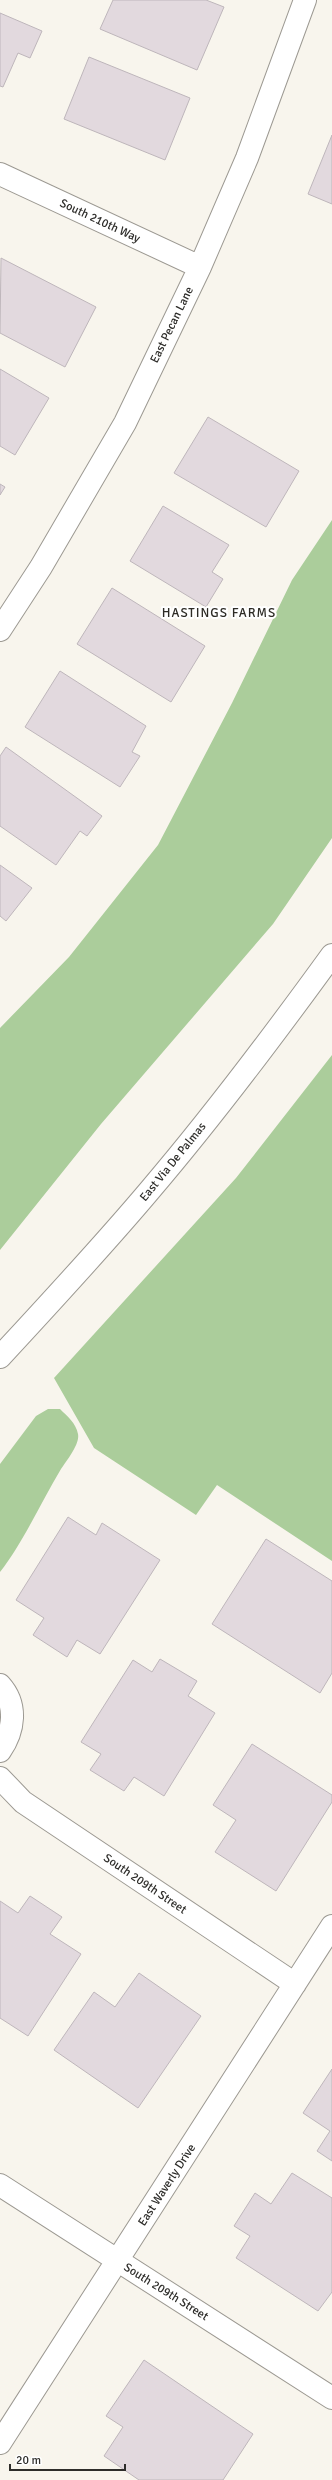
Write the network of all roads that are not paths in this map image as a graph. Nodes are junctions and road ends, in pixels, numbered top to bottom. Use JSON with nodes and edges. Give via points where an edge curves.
{"nodes":[{"id":1,"x":305,"y":0,"type":"edge"},
{"id":2,"x":0,"y":174,"type":"edge"},
{"id":3,"x":200,"y":267,"type":"junction"},
{"id":4,"x":0,"y":630,"type":"edge"},
{"id":5,"x":332,"y":955,"type":"edge"},
{"id":6,"x":0,"y":1357,"type":"edge"},
{"id":7,"x":0,"y":1686,"type":"edge"},
{"id":8,"x":0,"y":1751,"type":"edge"},
{"id":9,"x":0,"y":1778,"type":"edge"},
{"id":10,"x":332,"y":1926,"type":"edge"},
{"id":11,"x":295,"y":1984,"type":"junction"},
{"id":12,"x":0,"y":2185,"type":"edge"},
{"id":13,"x":118,"y":2261,"type":"junction"},
{"id":14,"x":332,"y":2398,"type":"edge"},
{"id":15,"x":0,"y":2443,"type":"edge"}],
"edges":[{"from":1,"to":3,"type":"street","name":"East Pecan Lane","via":[[247,158]]},
{"from":2,"to":3,"type":"street","name":"South 210th Way"},
{"from":3,"to":4,"type":"street","name":"East Pecan Lane","via":[[125,423],[41,567]]},
{"from":5,"to":6,"type":"street","name":"East Via De Palmas","via":[[280,1026],[151,1190]]},
{"from":7,"to":8,"type":"street","via":[[12,1706],[12,1723],[9,1739]]},
{"from":9,"to":11,"type":"street","name":"South 209th Street","via":[[23,1802]]},
{"from":10,"to":11,"type":"street","name":"East Waverly Drive"},
{"from":11,"to":13,"type":"street","name":"East Waverly Drive"},
{"from":12,"to":13,"type":"street","name":"South 209th Street"},
{"from":13,"to":14,"type":"street","name":"South 209th Street"},
{"from":13,"to":15,"type":"street","name":"East Waverly Drive"}]}
